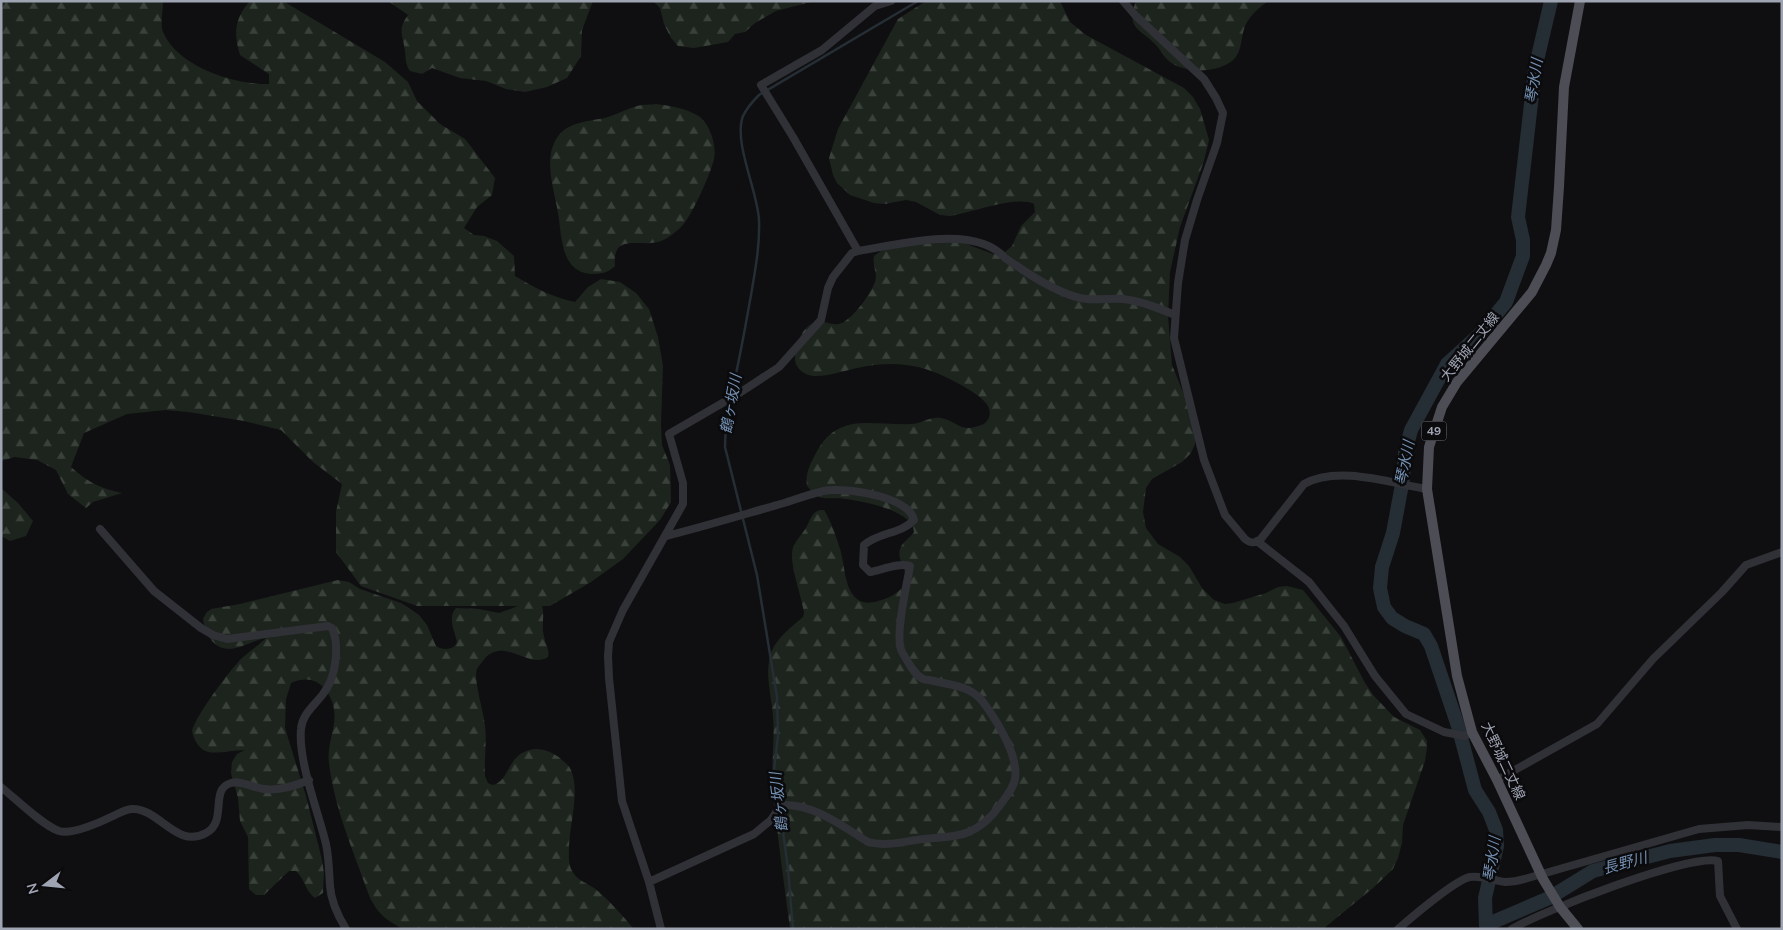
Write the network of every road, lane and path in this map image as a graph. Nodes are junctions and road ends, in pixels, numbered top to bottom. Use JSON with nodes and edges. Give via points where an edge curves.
{"nodes":[{"id":1,"x":891,"y":1,"type":"edge"},
{"id":2,"x":1123,"y":1,"type":"edge"},
{"id":3,"x":1580,"y":1,"type":"edge"},
{"id":4,"x":858,"y":252,"type":"junction"},
{"id":5,"x":1175,"y":315,"type":"junction"},
{"id":6,"x":1427,"y":489,"type":"junction"},
{"id":7,"x":100,"y":529,"type":"dead end"},
{"id":8,"x":666,"y":536,"type":"junction"},
{"id":9,"x":1257,"y":542,"type":"junction"},
{"id":10,"x":1782,"y":552,"type":"edge"},
{"id":11,"x":1469,"y":734,"type":"junction"},
{"id":12,"x":309,"y":780,"type":"junction"},
{"id":13,"x":1497,"y":780,"type":"junction"},
{"id":14,"x":1,"y":787,"type":"edge"},
{"id":15,"x":1782,"y":827,"type":"edge"},
{"id":16,"x":1542,"y":877,"type":"junction"},
{"id":17,"x":649,"y":882,"type":"junction"},
{"id":18,"x":1560,"y":906,"type":"junction"},
{"id":19,"x":346,"y":929,"type":"edge"},
{"id":20,"x":661,"y":929,"type":"edge"},
{"id":21,"x":1398,"y":929,"type":"edge"},
{"id":22,"x":1512,"y":929,"type":"edge"},
{"id":23,"x":1578,"y":929,"type":"edge"},
{"id":24,"x":1737,"y":929,"type":"edge"}],
"edges":[{"from":1,"to":4,"type":"street","via":[[875,6],[822,50],[761,85]]},
{"from":2,"to":5,"type":"street","via":[[1204,79],[1222,113],[1217,143],[1185,240]]},
{"from":3,"to":6,"type":"main road","name":"大野城二丈線","number":"49","via":[[1564,87],[1556,230],[1551,253],[1532,292],[1495,324],[1442,407],[1429,448]]},
{"from":4,"to":5,"type":"street","via":[[934,239],[976,241],[1000,252],[1028,274],[1073,297],[1124,300]]},
{"from":4,"to":8,"type":"street","via":[[852,253],[833,277],[821,320],[778,368],[669,434],[684,497]]},
{"from":5,"to":9,"type":"street","via":[[1174,338],[1204,460],[1230,523],[1248,542]]},
{"from":6,"to":9,"type":"street","via":[[1348,474],[1314,478],[1304,484]]},
{"from":6,"to":11,"type":"main road","name":"大野城二丈線","number":"49"},
{"from":7,"to":12,"type":"street","via":[[154,591],[213,635],[227,639],[332,628],[336,645],[331,678],[300,728],[302,756]]},
{"from":8,"to":17,"type":"street","via":[[623,610],[609,642],[609,678],[622,801]]},
{"from":8,"to":17,"type":"street","via":[[831,489],[873,494],[907,508],[914,520],[908,527],[869,540],[864,545],[863,565],[870,572],[896,565],[910,566],[901,624],[901,650],[922,679],[976,692],[1009,746],[1015,779],[993,816],[968,832],[953,837],[875,844],[819,813],[790,804],[781,805],[771,820],[754,834]]},
{"from":9,"to":11,"type":"street","via":[[1309,582],[1406,714],[1444,732]]},
{"from":10,"to":13,"type":"street","via":[[1746,565],[1653,659],[1598,724]]},
{"from":11,"to":13,"type":"main road","name":"大野城二丈線","number":"49"},
{"from":12,"to":14,"type":"street","via":[[288,788],[265,789],[229,783],[219,798],[216,824],[210,831],[196,837],[170,829],[137,809],[99,823],[61,831]]},
{"from":12,"to":19,"type":"street","via":[[326,846],[333,901]]},
{"from":13,"to":16,"type":"main road","name":"大野城二丈線","number":"49"},
{"from":15,"to":16,"type":"street","via":[[1748,825],[1699,829]]},
{"from":16,"to":18,"type":"main road","number":"49"},
{"from":16,"to":21,"type":"street","via":[[1505,882],[1470,877],[1460,881]]},
{"from":17,"to":20,"type":"street"},
{"from":18,"to":22,"type":"street"},
{"from":18,"to":23,"type":"main road","number":"49"},
{"from":18,"to":24,"type":"street","via":[[1656,872],[1715,860],[1718,861],[1720,896]]}]}
